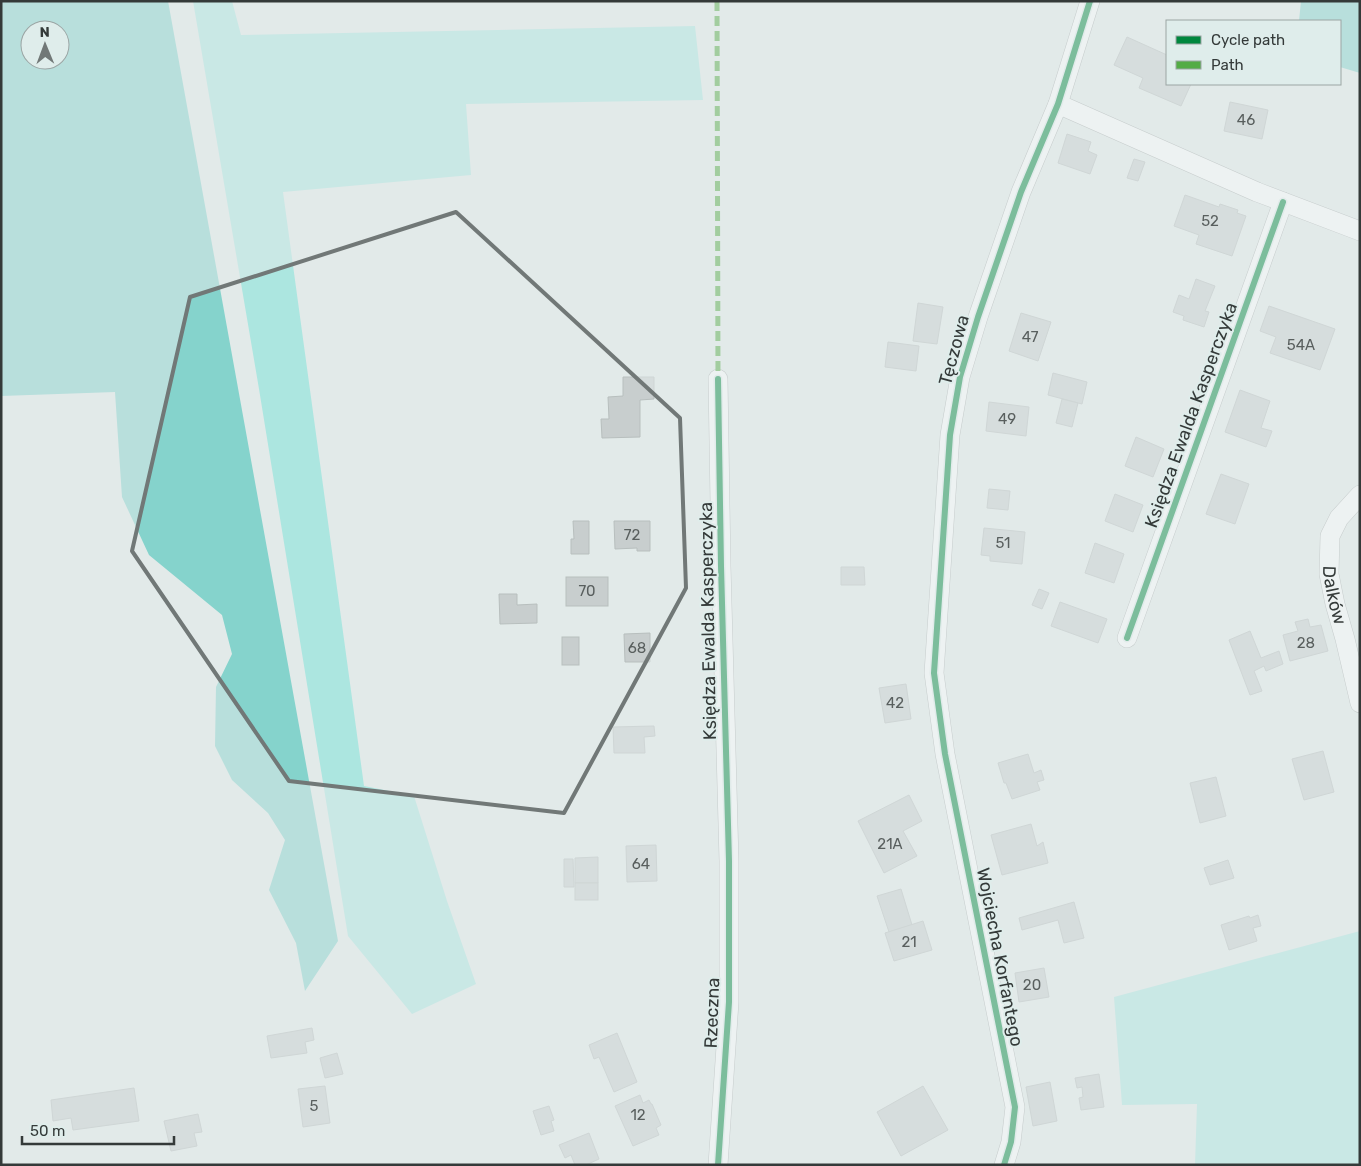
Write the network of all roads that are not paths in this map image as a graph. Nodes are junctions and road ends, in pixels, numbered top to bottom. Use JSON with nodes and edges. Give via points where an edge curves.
{"nodes":[{"id":1,"x":1090,"y":1,"type":"edge"},
{"id":2,"x":1058,"y":104,"type":"junction"},
{"id":3,"x":1283,"y":202,"type":"junction"},
{"id":4,"x":1360,"y":232,"type":"edge"},
{"id":5,"x":718,"y":379,"type":"dead end"},
{"id":6,"x":1360,"y":495,"type":"edge"},
{"id":7,"x":1127,"y":638,"type":"dead end"},
{"id":8,"x":1360,"y":703,"type":"edge"},
{"id":9,"x":945,"y":754,"type":"joint"},
{"id":10,"x":729,"y":861,"type":"joint"},
{"id":11,"x":718,"y":1165,"type":"edge"},
{"id":12,"x":1004,"y":1165,"type":"edge"}],
"edges":[{"from":1,"to":2,"type":"street","name":"Tęczowa"},
{"from":2,"to":3,"type":"street"},
{"from":2,"to":9,"type":"street","name":"Tęczowa","via":[[1021,192],[960,377],[950,435],[934,673]]},
{"from":3,"to":4,"type":"street"},
{"from":3,"to":7,"type":"street","name":"Księdza Ewalda Kasperczyka"},
{"from":5,"to":10,"type":"street","name":"Księdza Ewalda Kasperczyka"},
{"from":6,"to":8,"type":"street","name":"Dalków","via":[[1339,518],[1330,536],[1330,574],[1335,604]]},
{"from":9,"to":12,"type":"street","name":"Wojciecha Korfantego","via":[[1015,1107],[1011,1142]]},
{"from":10,"to":11,"type":"street","name":"Rzeczna","via":[[729,1002]]}]}
